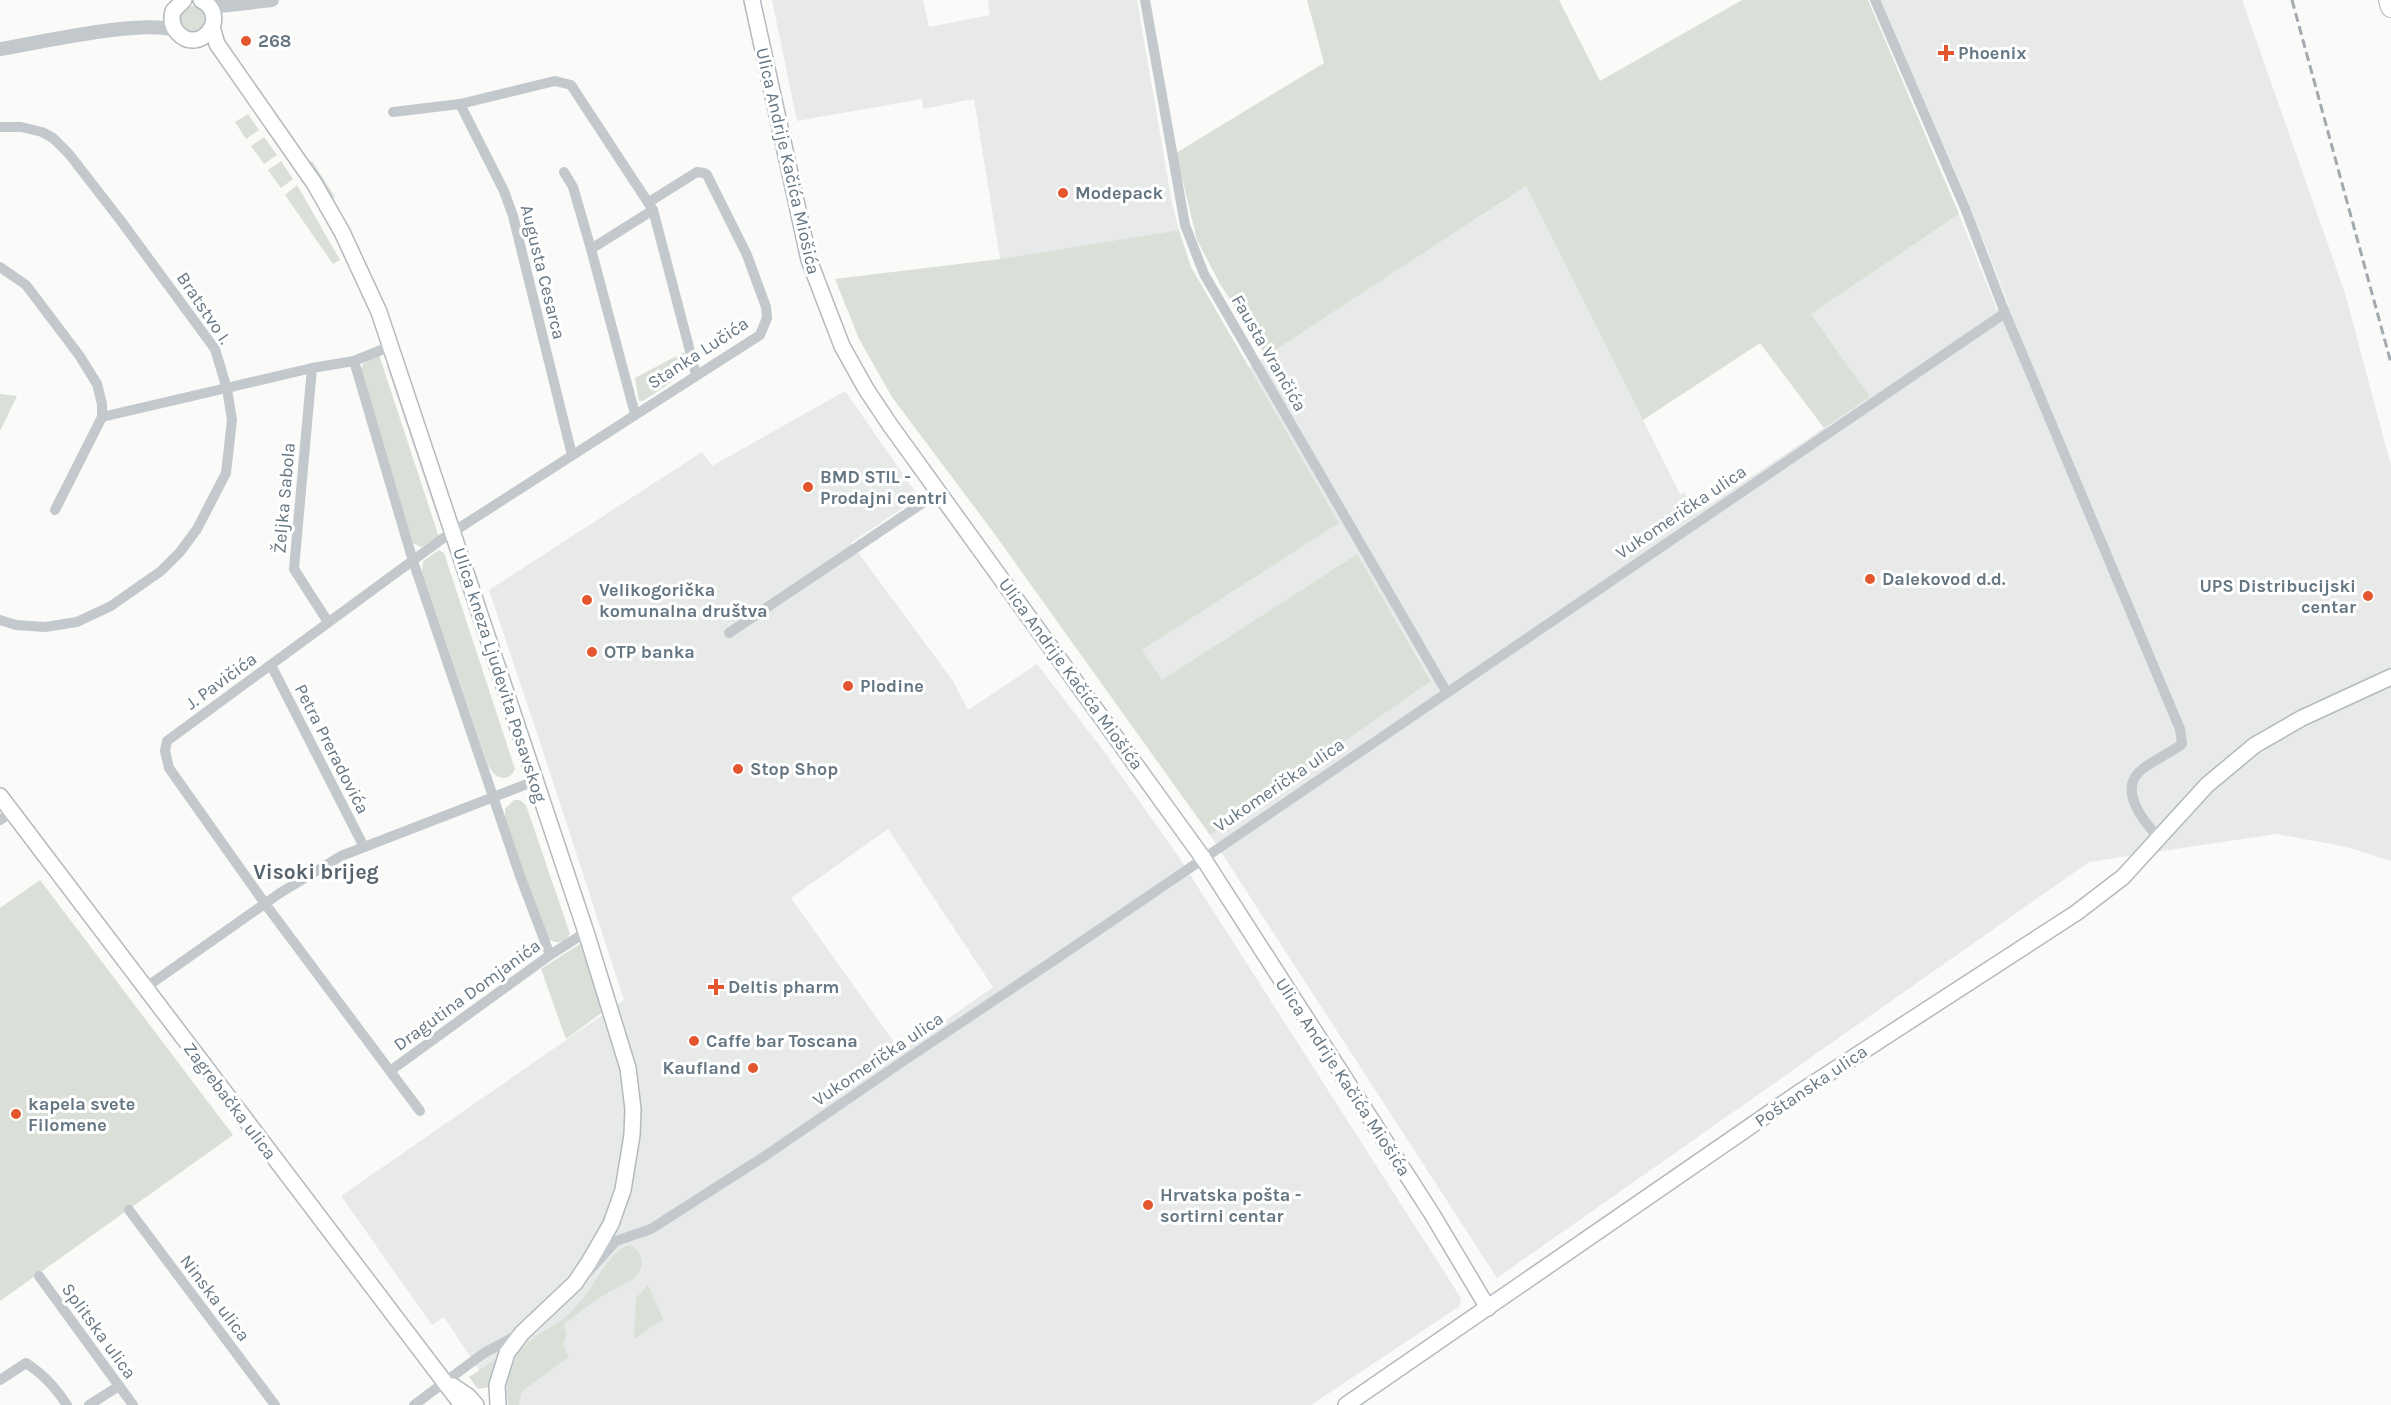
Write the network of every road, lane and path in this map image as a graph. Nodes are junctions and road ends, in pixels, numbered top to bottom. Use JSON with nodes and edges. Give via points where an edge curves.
{"nodes":[{"id":1,"x":272,"y":0,"type":"edge"},
{"id":2,"x":752,"y":0,"type":"edge"},
{"id":3,"x":1146,"y":0,"type":"edge"},
{"id":4,"x":1875,"y":0,"type":"edge"},
{"id":5,"x":2389,"y":0,"type":"edge"},
{"id":6,"x":205,"y":2,"type":"edge"},
{"id":7,"x":178,"y":4,"type":"edge"},
{"id":8,"x":252,"y":4,"type":"junction"},
{"id":9,"x":2391,"y":7,"type":"edge"},
{"id":10,"x":213,"y":25,"type":"junction"},
{"id":11,"x":121,"y":29,"type":"junction"},
{"id":12,"x":176,"y":32,"type":"junction"},
{"id":13,"x":0,"y":50,"type":"edge"},
{"id":14,"x":460,"y":104,"type":"junction"},
{"id":15,"x":393,"y":112,"type":"dead end"},
{"id":16,"x":0,"y":127,"type":"edge"},
{"id":17,"x":564,"y":172,"type":"dead end"},
{"id":18,"x":651,"y":206,"type":"junction"},
{"id":19,"x":591,"y":249,"type":"junction"},
{"id":20,"x":0,"y":267,"type":"edge"},
{"id":21,"x":2005,"y":313,"type":"junction"},
{"id":22,"x":392,"y":346,"type":"junction"},
{"id":23,"x":354,"y":361,"type":"junction"},
{"id":24,"x":312,"y":368,"type":"junction"},
{"id":25,"x":696,"y":374,"type":"junction"},
{"id":26,"x":227,"y":389,"type":"junction"},
{"id":27,"x":635,"y":414,"type":"junction"},
{"id":28,"x":102,"y":417,"type":"junction"},
{"id":29,"x":572,"y":455,"type":"junction"},
{"id":30,"x":939,"y":492,"type":"junction"},
{"id":31,"x":54,"y":510,"type":"dead end"},
{"id":32,"x":453,"y":533,"type":"junction"},
{"id":33,"x":413,"y":561,"type":"junction"},
{"id":34,"x":0,"y":620,"type":"edge"},
{"id":35,"x":328,"y":622,"type":"junction"},
{"id":36,"x":729,"y":633,"type":"dead end"},
{"id":37,"x":271,"y":665,"type":"junction"},
{"id":38,"x":2391,"y":677,"type":"edge"},
{"id":39,"x":1446,"y":692,"type":"junction"},
{"id":40,"x":535,"y":781,"type":"junction"},
{"id":41,"x":494,"y":795,"type":"junction"},
{"id":42,"x":0,"y":796,"type":"edge"},
{"id":43,"x":6,"y":816,"type":"edge"},
{"id":44,"x":2159,"y":838,"type":"junction"},
{"id":45,"x":364,"y":847,"type":"junction"},
{"id":46,"x":1203,"y":858,"type":"junction"},
{"id":47,"x":266,"y":905,"type":"junction"},
{"id":48,"x":586,"y":932,"type":"junction"},
{"id":49,"x":550,"y":955,"type":"junction"},
{"id":50,"x":145,"y":988,"type":"junction"},
{"id":51,"x":390,"y":1071,"type":"junction"},
{"id":52,"x":420,"y":1110,"type":"dead end"},
{"id":53,"x":129,"y":1210,"type":"dead end"},
{"id":54,"x":39,"y":1276,"type":"dead end"},
{"id":55,"x":574,"y":1283,"type":"junction"},
{"id":56,"x":1488,"y":1308,"type":"junction"},
{"id":57,"x":522,"y":1333,"type":"junction"},
{"id":58,"x":0,"y":1380,"type":"edge"},
{"id":59,"x":444,"y":1383,"type":"junction"},
{"id":60,"x":119,"y":1386,"type":"junction"},
{"id":61,"x":67,"y":1405,"type":"edge"},
{"id":62,"x":89,"y":1405,"type":"edge"},
{"id":63,"x":133,"y":1405,"type":"edge"},
{"id":64,"x":275,"y":1405,"type":"edge"},
{"id":65,"x":414,"y":1405,"type":"edge"},
{"id":66,"x":462,"y":1405,"type":"edge"},
{"id":67,"x":476,"y":1405,"type":"edge"},
{"id":68,"x":498,"y":1405,"type":"edge"},
{"id":69,"x":1346,"y":1405,"type":"edge"}],
"edges":[{"from":1,"to":8,"type":"street"},
{"from":2,"to":30,"type":"main road","name":"Ulica Andrije Kačića Miošića","via":[[803,241],[830,319],[870,396]]},
{"from":3,"to":39,"type":"street","name":"Fausta Vrančića","via":[[1182,212],[1196,255],[1228,317]]},
{"from":4,"to":21,"type":"street","via":[[1965,208]]},
{"from":5,"to":9,"type":"highway"},
{"from":6,"to":8,"type":"street","via":[[216,6]]},
{"from":6,"to":10,"type":"main road","name":"Ulica kneza Ljudevita Posavskog","via":[[212,10]]},
{"from":7,"to":11,"type":"street","via":[[162,17]]},
{"from":7,"to":12,"type":"main road","via":[[172,21]]},
{"from":8,"to":10,"type":"street","via":[[219,18]]},
{"from":10,"to":12,"type":"main road","via":[[205,36],[194,40]]},
{"from":10,"to":22,"type":"main road","name":"Ulica kneza Ljudevita Posavskog","via":[[217,44],[328,207],[360,269]]},
{"from":11,"to":12,"type":"street","via":[[156,27]]},
{"from":11,"to":13,"type":"street"},
{"from":14,"to":15,"type":"street"},
{"from":14,"to":18,"type":"street","via":[[560,81],[571,85]]},
{"from":14,"to":29,"type":"street","name":"Augusta Cesarca","via":[[513,216]]},
{"from":16,"to":26,"type":"street","name":"Bratstvo I.","via":[[42,132],[69,154],[122,220],[215,350]]},
{"from":17,"to":19,"type":"street","via":[[573,187]]},
{"from":18,"to":19,"type":"street"},
{"from":18,"to":25,"type":"street"},
{"from":18,"to":25,"type":"street","name":"Stanka Lučića","via":[[697,172],[704,173],[747,255],[766,307],[767,318],[760,335]]},
{"from":19,"to":27,"type":"street"},
{"from":20,"to":28,"type":"street","via":[[26,285],[79,355],[97,384]]},
{"from":21,"to":39,"type":"street","name":"Vukomerička ulica"},
{"from":21,"to":44,"type":"street","via":[[2180,729],[2182,744],[2139,772],[2133,783],[2132,796],[2138,810]]},
{"from":22,"to":23,"type":"street"},
{"from":22,"to":32,"type":"main road","name":"Ulica kneza Ljudevita Posavskog"},
{"from":23,"to":24,"type":"street"},
{"from":23,"to":33,"type":"street"},
{"from":24,"to":26,"type":"street"},
{"from":24,"to":35,"type":"street","name":"Željka Sabola","via":[[294,569]]},
{"from":25,"to":27,"type":"street","name":"Stanka Lučića"},
{"from":26,"to":28,"type":"street"},
{"from":26,"to":34,"type":"street","name":"Bratstvo I.","via":[[232,420],[226,473],[197,529],[180,552],[137,590],[77,622],[45,627]]},
{"from":27,"to":29,"type":"street","name":"Stanka Lučića"},
{"from":28,"to":31,"type":"street"},
{"from":29,"to":32,"type":"street","name":"Stanka Lučića"},
{"from":30,"to":36,"type":"street"},
{"from":30,"to":46,"type":"main road","name":"Ulica Andrije Kačića Miošića"},
{"from":32,"to":33,"type":"street","name":"J. Pavičića"},
{"from":32,"to":40,"type":"main road","name":"Ulica kneza Ljudevita Posavskog"},
{"from":33,"to":35,"type":"street","name":"J. Pavičića"},
{"from":33,"to":41,"type":"street"},
{"from":35,"to":37,"type":"street","name":"J. Pavičića"},
{"from":37,"to":45,"type":"street","name":"Petra Preradovića"},
{"from":37,"to":47,"type":"street","name":"J. Pavičića","via":[[167,741],[165,751],[169,768]]},
{"from":38,"to":44,"type":"main road","name":"Poštanska ulica","via":[[2302,718],[2255,745],[2207,785]]},
{"from":39,"to":46,"type":"street","name":"Vukomerička ulica"},
{"from":40,"to":41,"type":"street"},
{"from":40,"to":48,"type":"main road","name":"Ulica kneza Ljudevita Posavskog"},
{"from":41,"to":45,"type":"street"},
{"from":41,"to":49,"type":"street"},
{"from":42,"to":43,"type":"main road","name":"Zagrebačka ulica"},
{"from":43,"to":50,"type":"main road","name":"Zagrebačka ulica"},
{"from":44,"to":56,"type":"main road","name":"Poštanska ulica","via":[[2123,877],[2076,913],[1800,1092]]},
{"from":45,"to":47,"type":"street","via":[[312,872]]},
{"from":46,"to":55,"type":"street","name":"Vukomerička ulica","via":[[661,1224],[616,1241]]},
{"from":46,"to":56,"type":"main road","name":"Ulica Andrije Kačića Miošića"},
{"from":47,"to":50,"type":"street"},
{"from":47,"to":51,"type":"street","name":"Dragutina Domjanića"},
{"from":48,"to":49,"type":"street","name":"Dragutina Domjanića"},
{"from":48,"to":55,"type":"main road","name":"Ulica kneza Ljudevita Posavskog","via":[[628,1068],[633,1108],[625,1181],[611,1224]]},
{"from":49,"to":51,"type":"street","name":"Dragutina Domjanića"},
{"from":50,"to":59,"type":"main road","name":"Zagrebačka ulica"},
{"from":51,"to":52,"type":"street"},
{"from":53,"to":64,"type":"street","name":"Ninska ulica"},
{"from":54,"to":60,"type":"street","name":"Splitska ulica"},
{"from":55,"to":57,"type":"main road","name":"Ulica kneza Ljudevita Posavskog"},
{"from":56,"to":69,"type":"main road","name":"Poštanska ulica"},
{"from":57,"to":59,"type":"street","via":[[496,1345]]},
{"from":57,"to":68,"type":"main road","via":[[502,1363]]},
{"from":58,"to":61,"type":"street","via":[[26,1363],[55,1386]]},
{"from":59,"to":65,"type":"street"},
{"from":59,"to":66,"type":"main road","name":"Zagrebačka ulica"},
{"from":59,"to":67,"type":"main road","via":[[464,1392]]},
{"from":60,"to":62,"type":"street"},
{"from":60,"to":63,"type":"street","name":"Splitska ulica"}]}
